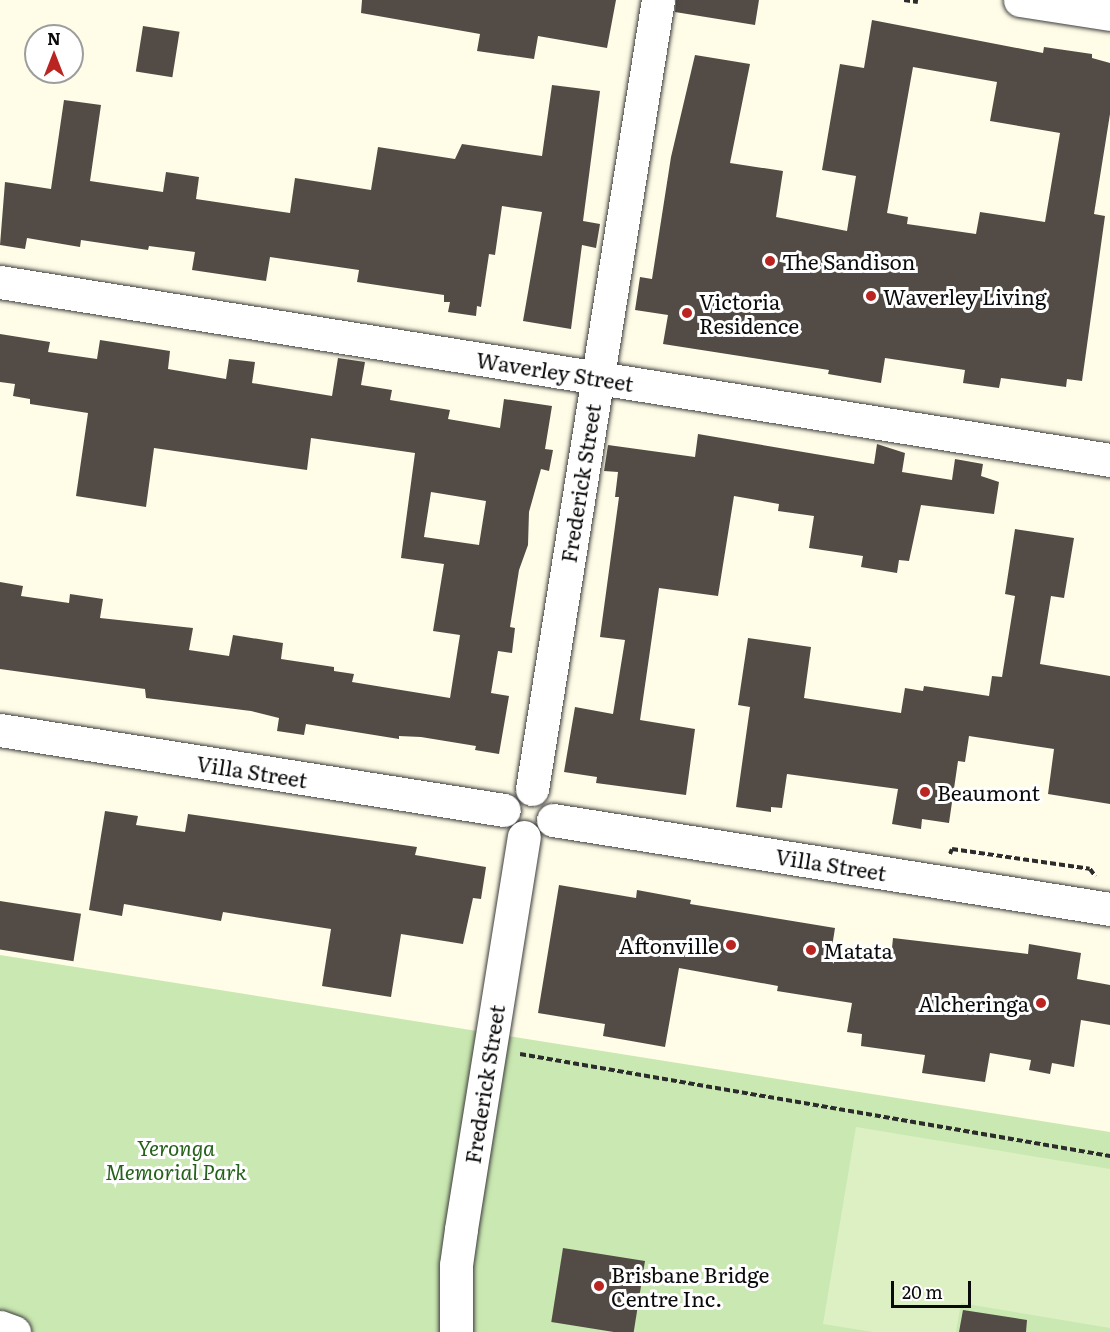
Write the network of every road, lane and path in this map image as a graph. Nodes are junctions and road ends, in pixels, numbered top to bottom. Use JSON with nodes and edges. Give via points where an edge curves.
{"nodes":[{"id":1,"x":658,"y":0,"type":"edge"},
{"id":2,"x":904,"y":0,"type":"edge"},
{"id":3,"x":1020,"y":0,"type":"edge"},
{"id":4,"x":918,"y":2,"type":"dead end"},
{"id":5,"x":1101,"y":9,"type":"edge"},
{"id":6,"x":0,"y":282,"type":"edge"},
{"id":7,"x":597,"y":377,"type":"junction"},
{"id":8,"x":1110,"y":460,"type":"edge"},
{"id":9,"x":0,"y":730,"type":"edge"},
{"id":10,"x":532,"y":789,"type":"junction"},
{"id":11,"x":504,"y":810,"type":"junction"},
{"id":12,"x":553,"y":820,"type":"junction"},
{"id":13,"x":524,"y":837,"type":"junction"},
{"id":14,"x":1110,"y":909,"type":"edge"},
{"id":15,"x":490,"y":1049,"type":"junction"},
{"id":16,"x":1110,"y":1156,"type":"edge"},
{"id":17,"x":0,"y":1327,"type":"edge"},
{"id":18,"x":14,"y":1332,"type":"edge"},
{"id":19,"x":456,"y":1332,"type":"edge"}],
"edges":[{"from":1,"to":7,"type":"street","name":"Frederick Street"},
{"from":2,"to":4,"type":"path"},
{"from":3,"to":5,"type":"street"},
{"from":6,"to":7,"type":"street","name":"Waverley Street"},
{"from":7,"to":8,"type":"street","name":"Waverley Street"},
{"from":7,"to":10,"type":"street","name":"Frederick Street"},
{"from":9,"to":11,"type":"street","name":"Villa Street"},
{"from":10,"to":11,"type":"street","via":[[517,792]]},
{"from":10,"to":12,"type":"street","via":[[549,800]]},
{"from":11,"to":13,"type":"street","via":[[511,831]]},
{"from":12,"to":13,"type":"street","via":[[544,832]]},
{"from":12,"to":14,"type":"street","name":"Villa Street"},
{"from":13,"to":15,"type":"street","name":"Frederick Street"},
{"from":15,"to":16,"type":"path"},
{"from":15,"to":19,"type":"street","name":"Frederick Street","via":[[456,1265]]},
{"from":17,"to":18,"type":"street"}]}
